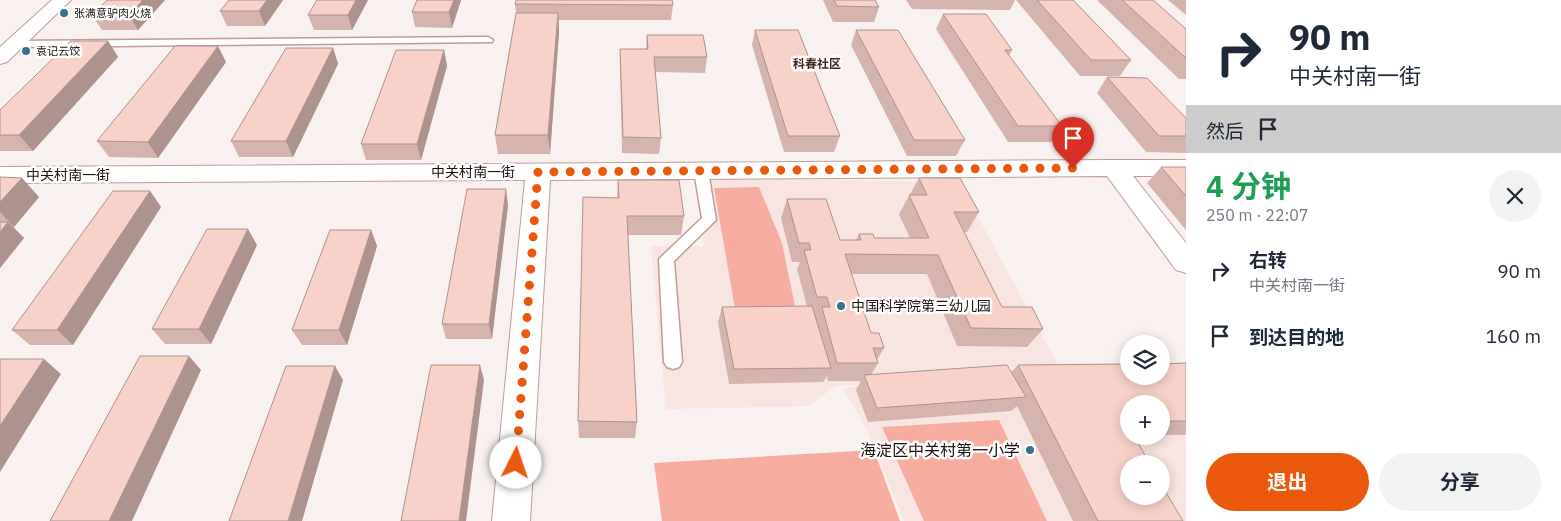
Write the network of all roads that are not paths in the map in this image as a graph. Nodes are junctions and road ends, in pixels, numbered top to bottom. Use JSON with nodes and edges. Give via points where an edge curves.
{"nodes":[{"id":1,"x":62,"y":0,"type":"edge"},
{"id":2,"x":488,"y":40,"type":"dead end"},
{"id":3,"x":15,"y":44,"type":"junction"},
{"id":4,"x":0,"y":58,"type":"edge"},
{"id":5,"x":1113,"y":168,"type":"junction"},
{"id":6,"x":1186,"y":168,"type":"edge"},
{"id":7,"x":701,"y":171,"type":"junction"},
{"id":8,"x":538,"y":172,"type":"junction"},
{"id":9,"x":0,"y":175,"type":"edge"},
{"id":10,"x":1186,"y":263,"type":"edge"},
{"id":11,"x":673,"y":362,"type":"dead end"},
{"id":12,"x":511,"y":521,"type":"edge"}],
"edges":[{"from":1,"to":3,"type":"street"},
{"from":2,"to":3,"type":"lane"},
{"from":3,"to":4,"type":"street"},
{"from":5,"to":6,"type":"street","name":"中关村南一街"},
{"from":5,"to":7,"type":"street","name":"中关村南一街"},
{"from":5,"to":10,"type":"street"},
{"from":7,"to":8,"type":"street","name":"中关村南一街"},
{"from":7,"to":11,"type":"lane","via":[[709,220],[666,259]]},
{"from":8,"to":9,"type":"street","name":"中关村南一街"},
{"from":8,"to":12,"type":"street"}]}
